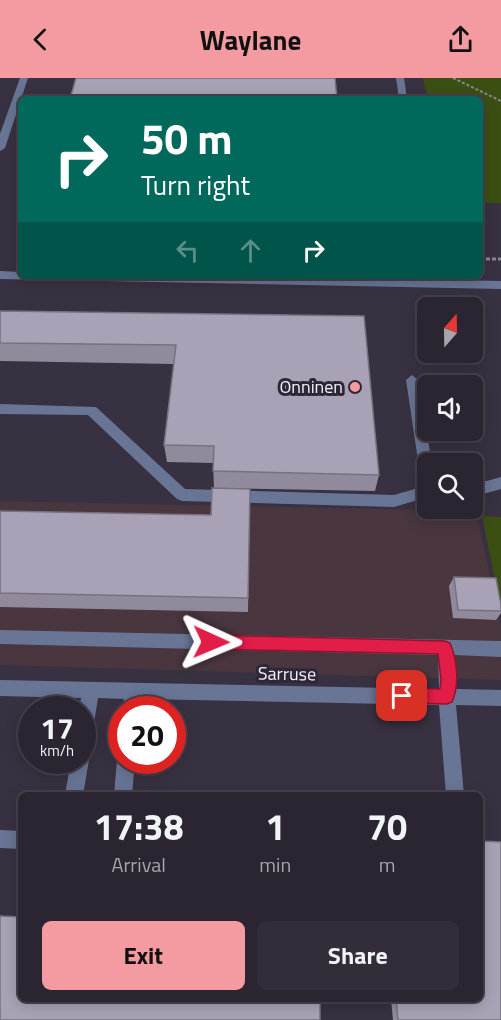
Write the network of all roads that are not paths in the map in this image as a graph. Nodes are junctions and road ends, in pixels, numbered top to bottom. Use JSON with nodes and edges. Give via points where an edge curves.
{"nodes":[{"id":1,"x":24,"y":78,"type":"edge"},
{"id":2,"x":400,"y":78,"type":"edge"},
{"id":3,"x":403,"y":96,"type":"edge"},
{"id":4,"x":0,"y":148,"type":"edge"},
{"id":5,"x":0,"y":275,"type":"edge"},
{"id":6,"x":18,"y":275,"type":"edge"},
{"id":7,"x":200,"y":279,"type":"edge"},
{"id":8,"x":501,"y":285,"type":"edge"},
{"id":9,"x":412,"y":380,"type":"dead end"},
{"id":10,"x":0,"y":409,"type":"edge"},
{"id":11,"x":423,"y":453,"type":"edge"},
{"id":12,"x":501,"y":483,"type":"edge"},
{"id":13,"x":483,"y":487,"type":"edge"},
{"id":14,"x":417,"y":494,"type":"edge"},
{"id":15,"x":0,"y":637,"type":"edge"},
{"id":16,"x":445,"y":647,"type":"junction"},
{"id":17,"x":501,"y":649,"type":"edge"},
{"id":18,"x":0,"y":688,"type":"edge"},
{"id":19,"x":91,"y":690,"type":"junction"},
{"id":20,"x":133,"y":690,"type":"junction"},
{"id":21,"x":90,"y":696,"type":"edge"},
{"id":22,"x":132,"y":696,"type":"edge"},
{"id":23,"x":447,"y":696,"type":"junction"},
{"id":24,"x":501,"y":698,"type":"edge"},
{"id":25,"x":78,"y":774,"type":"edge"},
{"id":26,"x":125,"y":774,"type":"edge"},
{"id":27,"x":75,"y":792,"type":"edge"},
{"id":28,"x":123,"y":792,"type":"edge"},
{"id":29,"x":455,"y":792,"type":"edge"},
{"id":30,"x":0,"y":839,"type":"edge"},
{"id":31,"x":18,"y":840,"type":"edge"}],
"edges":[{"from":1,"to":4,"type":"lane"},
{"from":2,"to":3,"type":"lane"},
{"from":5,"to":6,"type":"lane"},
{"from":7,"to":8,"type":"lane"},
{"from":9,"to":11,"type":"lane"},
{"from":10,"to":14,"type":"lane","via":[[91,410],[183,495],[394,501]]},
{"from":12,"to":13,"type":"lane"},
{"from":15,"to":16,"type":"lane"},
{"from":16,"to":17,"type":"lane"},
{"from":16,"to":23,"type":"lane"},
{"from":18,"to":19,"type":"lane","name":"Sarruse"},
{"from":19,"to":20,"type":"lane","name":"Sarruse"},
{"from":19,"to":21,"type":"lane"},
{"from":20,"to":22,"type":"lane"},
{"from":20,"to":23,"type":"lane","name":"Sarruse"},
{"from":23,"to":24,"type":"lane","name":"Sarruse"},
{"from":23,"to":29,"type":"lane"},
{"from":25,"to":27,"type":"lane"},
{"from":26,"to":28,"type":"lane"},
{"from":30,"to":31,"type":"lane"}]}
